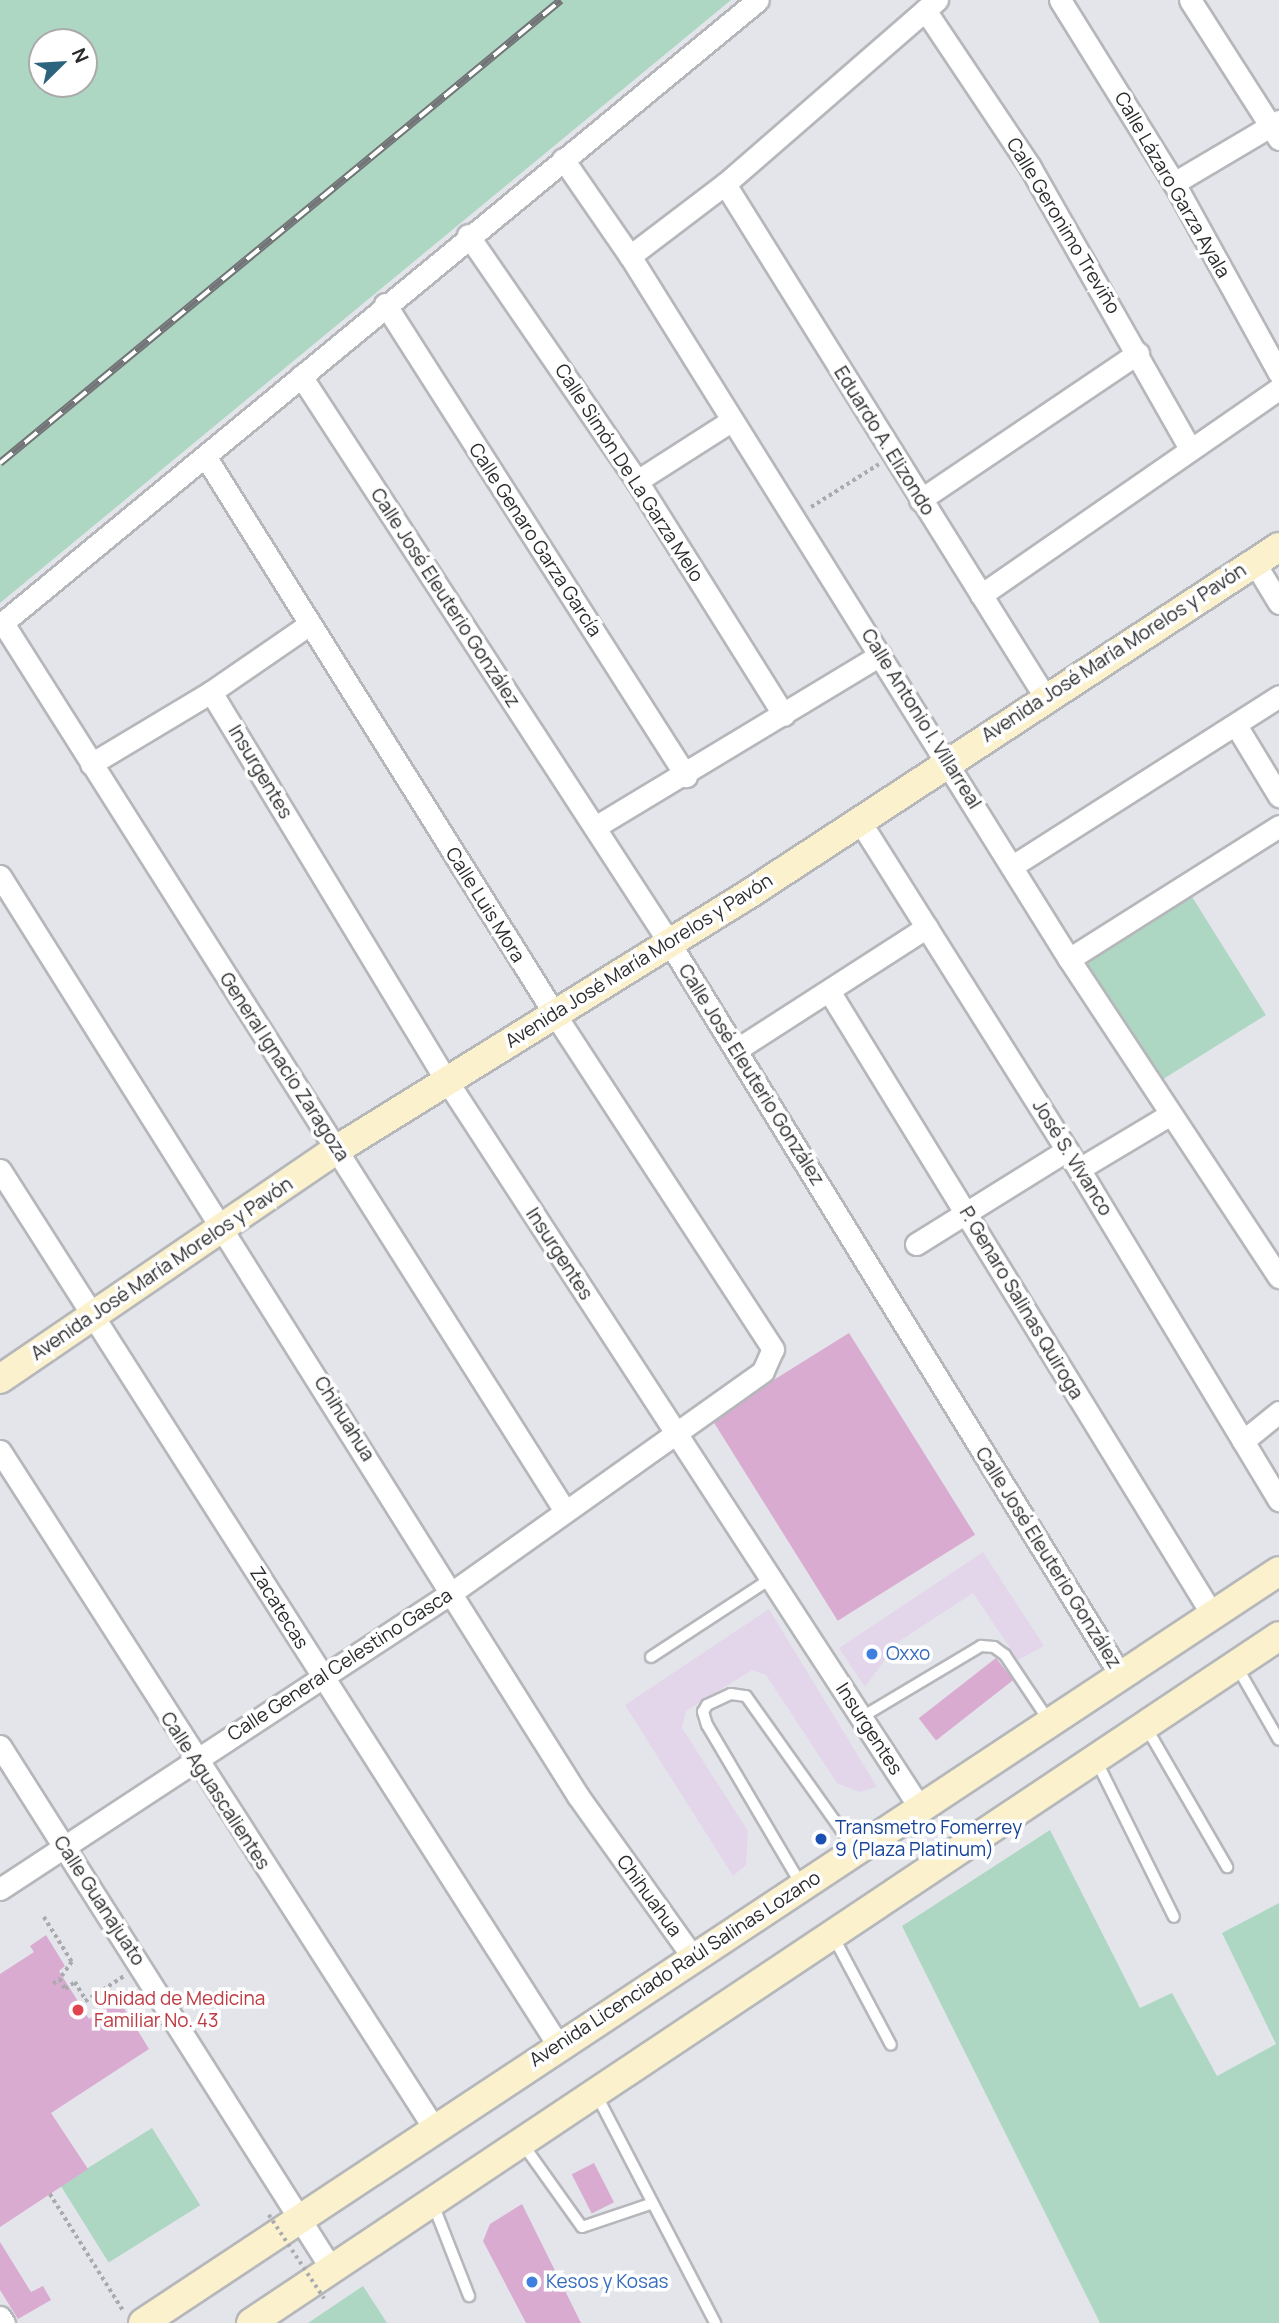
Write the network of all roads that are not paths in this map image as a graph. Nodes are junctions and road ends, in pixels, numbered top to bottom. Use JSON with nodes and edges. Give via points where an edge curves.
{"nodes":[{"id":1,"x":758,"y":0,"type":"edge"},
{"id":2,"x":1060,"y":0,"type":"edge"},
{"id":3,"x":1190,"y":0,"type":"edge"},
{"id":4,"x":931,"y":5,"type":"edge"},
{"id":5,"x":1276,"y":129,"type":"edge"},
{"id":6,"x":563,"y":159,"type":"junction"},
{"id":7,"x":1174,"y":183,"type":"junction"},
{"id":8,"x":725,"y":184,"type":"junction"},
{"id":9,"x":468,"y":235,"type":"junction"},
{"id":10,"x":630,"y":256,"type":"junction"},
{"id":11,"x":385,"y":304,"type":"junction"},
{"id":12,"x":1138,"y":353,"type":"junction"},
{"id":13,"x":1279,"y":373,"type":"edge"},
{"id":14,"x":301,"y":376,"type":"junction"},
{"id":15,"x":1279,"y":389,"type":"edge"},
{"id":16,"x":731,"y":421,"type":"junction"},
{"id":17,"x":1190,"y":449,"type":"junction"},
{"id":18,"x":205,"y":456,"type":"junction"},
{"id":19,"x":637,"y":481,"type":"junction"},
{"id":20,"x":920,"y":500,"type":"junction"},
{"id":21,"x":1279,"y":547,"type":"edge"},
{"id":22,"x":1254,"y":562,"type":"junction"},
{"id":23,"x":981,"y":595,"type":"junction"},
{"id":24,"x":1279,"y":603,"type":"edge"},
{"id":25,"x":1,"y":624,"type":"edge"},
{"id":26,"x":308,"y":625,"type":"junction"},
{"id":27,"x":880,"y":655,"type":"junction"},
{"id":28,"x":211,"y":692,"type":"junction"},
{"id":29,"x":1045,"y":696,"type":"junction"},
{"id":30,"x":1279,"y":696,"type":"edge"},
{"id":31,"x":783,"y":715,"type":"junction"},
{"id":32,"x":1237,"y":727,"type":"junction"},
{"id":33,"x":947,"y":760,"type":"junction"},
{"id":34,"x":90,"y":764,"type":"junction"},
{"id":35,"x":686,"y":776,"type":"junction"},
{"id":36,"x":1279,"y":796,"type":"edge"},
{"id":37,"x":859,"y":820,"type":"junction"},
{"id":38,"x":1279,"y":826,"type":"edge"},
{"id":39,"x":595,"y":827,"type":"junction"},
{"id":40,"x":1014,"y":865,"type":"junction"},
{"id":41,"x":0,"y":876,"type":"edge"},
{"id":42,"x":927,"y":927,"type":"junction"},
{"id":43,"x":669,"y":942,"type":"junction"},
{"id":44,"x":1069,"y":959,"type":"junction"},
{"id":45,"x":829,"y":991,"type":"junction"},
{"id":46,"x":554,"y":1013,"type":"junction"},
{"id":47,"x":736,"y":1050,"type":"junction"},
{"id":48,"x":447,"y":1081,"type":"junction"},
{"id":49,"x":1171,"y":1114,"type":"junction"},
{"id":50,"x":336,"y":1150,"type":"junction"},
{"id":51,"x":1068,"y":1150,"type":"junction"},
{"id":52,"x":1079,"y":1169,"type":"junction"},
{"id":53,"x":0,"y":1170,"type":"edge"},
{"id":54,"x":968,"y":1214,"type":"junction"},
{"id":55,"x":223,"y":1229,"type":"junction"},
{"id":56,"x":916,"y":1244,"type":"dead end"},
{"id":57,"x":1279,"y":1277,"type":"edge"},
{"id":58,"x":94,"y":1315,"type":"junction"},
{"id":59,"x":773,"y":1349,"type":"joint"},
{"id":60,"x":0,"y":1379,"type":"edge"},
{"id":61,"x":1279,"y":1412,"type":"edge"},
{"id":62,"x":675,"y":1436,"type":"junction"},
{"id":63,"x":1243,"y":1441,"type":"junction"},
{"id":64,"x":0,"y":1451,"type":"edge"},
{"id":65,"x":1279,"y":1500,"type":"edge"},
{"id":66,"x":565,"y":1511,"type":"junction"},
{"id":67,"x":1279,"y":1571,"type":"edge"},
{"id":68,"x":770,"y":1579,"type":"junction"},
{"id":69,"x":454,"y":1591,"type":"junction"},
{"id":70,"x":1213,"y":1616,"type":"junction"},
{"id":71,"x":1279,"y":1636,"type":"edge"},
{"id":72,"x":651,"y":1657,"type":"dead end"},
{"id":73,"x":1236,"y":1665,"type":"junction"},
{"id":74,"x":1121,"y":1676,"type":"junction"},
{"id":75,"x":322,"y":1677,"type":"junction"},
{"id":76,"x":862,"y":1717,"type":"junction"},
{"id":77,"x":1050,"y":1724,"type":"junction"},
{"id":78,"x":1146,"y":1727,"type":"junction"},
{"id":79,"x":1279,"y":1740,"type":"edge"},
{"id":80,"x":0,"y":1745,"type":"edge"},
{"id":81,"x":194,"y":1760,"type":"junction"},
{"id":82,"x":1096,"y":1760,"type":"junction"},
{"id":83,"x":920,"y":1808,"type":"junction"},
{"id":84,"x":64,"y":1846,"type":"junction"},
{"id":85,"x":856,"y":1851,"type":"junction"},
{"id":86,"x":1227,"y":1867,"type":"dead end"},
{"id":87,"x":803,"y":1886,"type":"junction"},
{"id":88,"x":0,"y":1889,"type":"edge"},
{"id":89,"x":1174,"y":1917,"type":"dead end"},
{"id":90,"x":832,"y":1934,"type":"junction"},
{"id":91,"x":693,"y":1957,"type":"junction"},
{"id":92,"x":558,"y":2045,"type":"junction"},
{"id":93,"x":891,"y":2045,"type":"dead end"},
{"id":94,"x":594,"y":2091,"type":"junction"},
{"id":95,"x":434,"y":2128,"type":"junction"},
{"id":96,"x":521,"y":2140,"type":"junction"},
{"id":97,"x":433,"y":2202,"type":"junction"},
{"id":98,"x":650,"y":2204,"type":"junction"},
{"id":99,"x":301,"y":2216,"type":"junction"},
{"id":100,"x":332,"y":2270,"type":"junction"},
{"id":101,"x":469,"y":2296,"type":"dead end"},
{"id":102,"x":0,"y":2317,"type":"edge"},
{"id":103,"x":4,"y":2323,"type":"edge"},
{"id":104,"x":143,"y":2323,"type":"edge"},
{"id":105,"x":251,"y":2323,"type":"edge"},
{"id":106,"x":715,"y":2323,"type":"edge"}],
"edges":[{"from":1,"to":6,"type":"street"},
{"from":2,"to":7,"type":"street","name":"Calle Lázaro Garza Ayala"},
{"from":3,"to":5,"type":"street"},
{"from":4,"to":8,"type":"street"},
{"from":4,"to":12,"type":"street","name":"Calle Geronimo Treviño"},
{"from":5,"to":7,"type":"street"},
{"from":6,"to":9,"type":"street"},
{"from":6,"to":10,"type":"street","name":"Calle Antonio I. Villarreal"},
{"from":7,"to":13,"type":"street","name":"Calle Lázaro Garza Ayala"},
{"from":8,"to":10,"type":"street"},
{"from":8,"to":20,"type":"street","name":"Eduardo A. Elizondo"},
{"from":9,"to":11,"type":"street"},
{"from":9,"to":19,"type":"street","name":"Calle Simón De La Garza Melo"},
{"from":10,"to":16,"type":"street","name":"Calle Antonio I. Villarreal"},
{"from":11,"to":14,"type":"street"},
{"from":11,"to":35,"type":"street","name":"Calle Genaro Garza García"},
{"from":12,"to":17,"type":"street","name":"Calle Geronimo Treviño"},
{"from":12,"to":20,"type":"street"},
{"from":14,"to":18,"type":"street"},
{"from":14,"to":39,"type":"street","name":"Calle José Eleuterio González"},
{"from":15,"to":17,"type":"street"},
{"from":16,"to":19,"type":"street"},
{"from":16,"to":27,"type":"street","name":"Calle Antonio I. Villarreal"},
{"from":17,"to":23,"type":"street"},
{"from":18,"to":25,"type":"street"},
{"from":18,"to":26,"type":"street","name":"Calle Luis Mora"},
{"from":19,"to":31,"type":"street","name":"Calle Simón De La Garza Melo"},
{"from":20,"to":23,"type":"street","name":"Eduardo A. Elizondo"},
{"from":21,"to":22,"type":"main road","name":"Avenida José María Morelos y Pavón"},
{"from":22,"to":24,"type":"street"},
{"from":22,"to":29,"type":"main road","name":"Avenida José María Morelos y Pavón"},
{"from":23,"to":29,"type":"street","name":"Eduardo A. Elizondo"},
{"from":25,"to":34,"type":"street","name":"General Ignacio Zaragoza"},
{"from":26,"to":28,"type":"street"},
{"from":26,"to":46,"type":"street","name":"Calle Luis Mora"},
{"from":27,"to":31,"type":"street"},
{"from":27,"to":33,"type":"street","name":"Calle Antonio I. Villarreal"},
{"from":28,"to":34,"type":"street"},
{"from":28,"to":48,"type":"street","name":"Insurgentes"},
{"from":29,"to":33,"type":"main road","name":"Avenida José María Morelos y Pavón"},
{"from":30,"to":32,"type":"street"},
{"from":31,"to":35,"type":"street"},
{"from":32,"to":36,"type":"street"},
{"from":32,"to":40,"type":"street"},
{"from":33,"to":37,"type":"main road","name":"Avenida José María Morelos y Pavón"},
{"from":33,"to":40,"type":"street","name":"Calle Antonio I. Villarreal"},
{"from":34,"to":50,"type":"street","name":"General Ignacio Zaragoza"},
{"from":35,"to":39,"type":"street"},
{"from":37,"to":42,"type":"street","name":"José S. Vivanco"},
{"from":37,"to":43,"type":"main road","name":"Avenida José María Morelos y Pavón"},
{"from":38,"to":44,"type":"street"},
{"from":39,"to":43,"type":"street","name":"Calle José Eleuterio González"},
{"from":40,"to":44,"type":"street","name":"Calle Antonio I. Villarreal"},
{"from":41,"to":55,"type":"street","name":"Chihuahua"},
{"from":42,"to":45,"type":"street"},
{"from":42,"to":51,"type":"street","name":"José S. Vivanco"},
{"from":43,"to":46,"type":"main road","name":"Avenida José María Morelos y Pavón"},
{"from":43,"to":47,"type":"street","name":"Calle José Eleuterio González"},
{"from":44,"to":49,"type":"street","name":"Calle Antonio I. Villarreal"},
{"from":45,"to":47,"type":"street"},
{"from":45,"to":54,"type":"street","name":"P. Genaro Salinas Quiroga"},
{"from":46,"to":48,"type":"main road","name":"Avenida José María Morelos y Pavón"},
{"from":46,"to":59,"type":"street","name":"Calle Luis Mora"},
{"from":47,"to":74,"type":"street","name":"Calle José Eleuterio González"},
{"from":48,"to":50,"type":"main road","name":"Avenida José María Morelos y Pavón"},
{"from":48,"to":62,"type":"street","name":"Insurgentes"},
{"from":49,"to":52,"type":"street"},
{"from":49,"to":57,"type":"street","name":"Calle Antonio I. Villarreal"},
{"from":50,"to":55,"type":"main road","name":"Avenida José María Morelos y Pavón"},
{"from":50,"to":66,"type":"street","name":"General Ignacio Zaragoza"},
{"from":51,"to":52,"type":"street","name":"José S. Vivanco"},
{"from":51,"to":54,"type":"street"},
{"from":52,"to":63,"type":"street","name":"José S. Vivanco"},
{"from":53,"to":58,"type":"street","name":"Zacatecas"},
{"from":54,"to":56,"type":"street"},
{"from":54,"to":70,"type":"street","name":"P. Genaro Salinas Quiroga"},
{"from":55,"to":58,"type":"main road","name":"Avenida José María Morelos y Pavón"},
{"from":55,"to":69,"type":"street","name":"Chihuahua"},
{"from":58,"to":60,"type":"main road","name":"Avenida José María Morelos y Pavón"},
{"from":58,"to":75,"type":"street","name":"Zacatecas"},
{"from":59,"to":62,"type":"street","name":"Calle General Celestino Gasca","via":[[763,1371]]},
{"from":61,"to":63,"type":"street"},
{"from":62,"to":66,"type":"street","name":"Calle General Celestino Gasca"},
{"from":62,"to":68,"type":"street","name":"Insurgentes"},
{"from":63,"to":65,"type":"street","name":"José S. Vivanco"},
{"from":64,"to":81,"type":"street","name":"Calle Aguascalientes"},
{"from":66,"to":69,"type":"street","name":"Calle General Celestino Gasca"},
{"from":67,"to":70,"type":"main road","name":"Avenida Licenciado Raúl Salinas Lozano"},
{"from":68,"to":72,"type":"lane"},
{"from":68,"to":76,"type":"street","name":"Insurgentes"},
{"from":69,"to":75,"type":"street","name":"Calle General Celestino Gasca"},
{"from":69,"to":91,"type":"street","name":"Chihuahua","via":[[578,1796]]},
{"from":70,"to":74,"type":"main road","name":"Avenida Licenciado Raúl Salinas Lozano"},
{"from":71,"to":73,"type":"main road"},
{"from":73,"to":78,"type":"main road"},
{"from":73,"to":79,"type":"lane"},
{"from":74,"to":77,"type":"main road","name":"Avenida Licenciado Raúl Salinas Lozano"},
{"from":75,"to":81,"type":"street","name":"Calle General Celestino Gasca"},
{"from":75,"to":92,"type":"street","name":"Zacatecas"},
{"from":76,"to":77,"type":"lane","via":[[966,1654],[994,1647],[1005,1655]]},
{"from":76,"to":83,"type":"street","name":"Insurgentes"},
{"from":77,"to":83,"type":"main road","name":"Avenida Licenciado Raúl Salinas Lozano"},
{"from":78,"to":82,"type":"main road"},
{"from":78,"to":86,"type":"lane"},
{"from":80,"to":84,"type":"street","name":"Calle Guanajuato"},
{"from":81,"to":84,"type":"street","name":"Calle General Celestino Gasca"},
{"from":81,"to":95,"type":"street","name":"Calle Aguascalientes"},
{"from":82,"to":89,"type":"lane"},
{"from":82,"to":90,"type":"main road"},
{"from":83,"to":85,"type":"main road","name":"Avenida Licenciado Raúl Salinas Lozano"},
{"from":84,"to":88,"type":"street","name":"Calle General Celestino Gasca"},
{"from":84,"to":99,"type":"street","name":"Calle Guanajuato"},
{"from":85,"to":87,"type":"main road","name":"Avenida Licenciado Raúl Salinas Lozano"},
{"from":85,"to":87,"type":"lane","via":[[746,1696],[731,1694],[707,1705],[703,1712],[707,1725]]},
{"from":87,"to":91,"type":"main road","name":"Avenida Licenciado Raúl Salinas Lozano"},
{"from":90,"to":93,"type":"lane"},
{"from":90,"to":94,"type":"main road"},
{"from":91,"to":92,"type":"main road","name":"Avenida Licenciado Raúl Salinas Lozano"},
{"from":92,"to":95,"type":"main road","name":"Avenida Licenciado Raúl Salinas Lozano"},
{"from":94,"to":96,"type":"main road"},
{"from":94,"to":98,"type":"lane"},
{"from":95,"to":99,"type":"main road","name":"Avenida Licenciado Raúl Salinas Lozano"},
{"from":96,"to":97,"type":"main road"},
{"from":96,"to":98,"type":"lane","via":[[582,2227]]},
{"from":97,"to":100,"type":"main road"},
{"from":97,"to":101,"type":"lane"},
{"from":98,"to":106,"type":"lane"},
{"from":99,"to":100,"type":"street","name":"Calle Guanajuato"},
{"from":99,"to":104,"type":"main road","name":"Avenida Licenciado Raúl Salinas Lozano"},
{"from":100,"to":105,"type":"main road"},
{"from":102,"to":103,"type":"street"}]}
